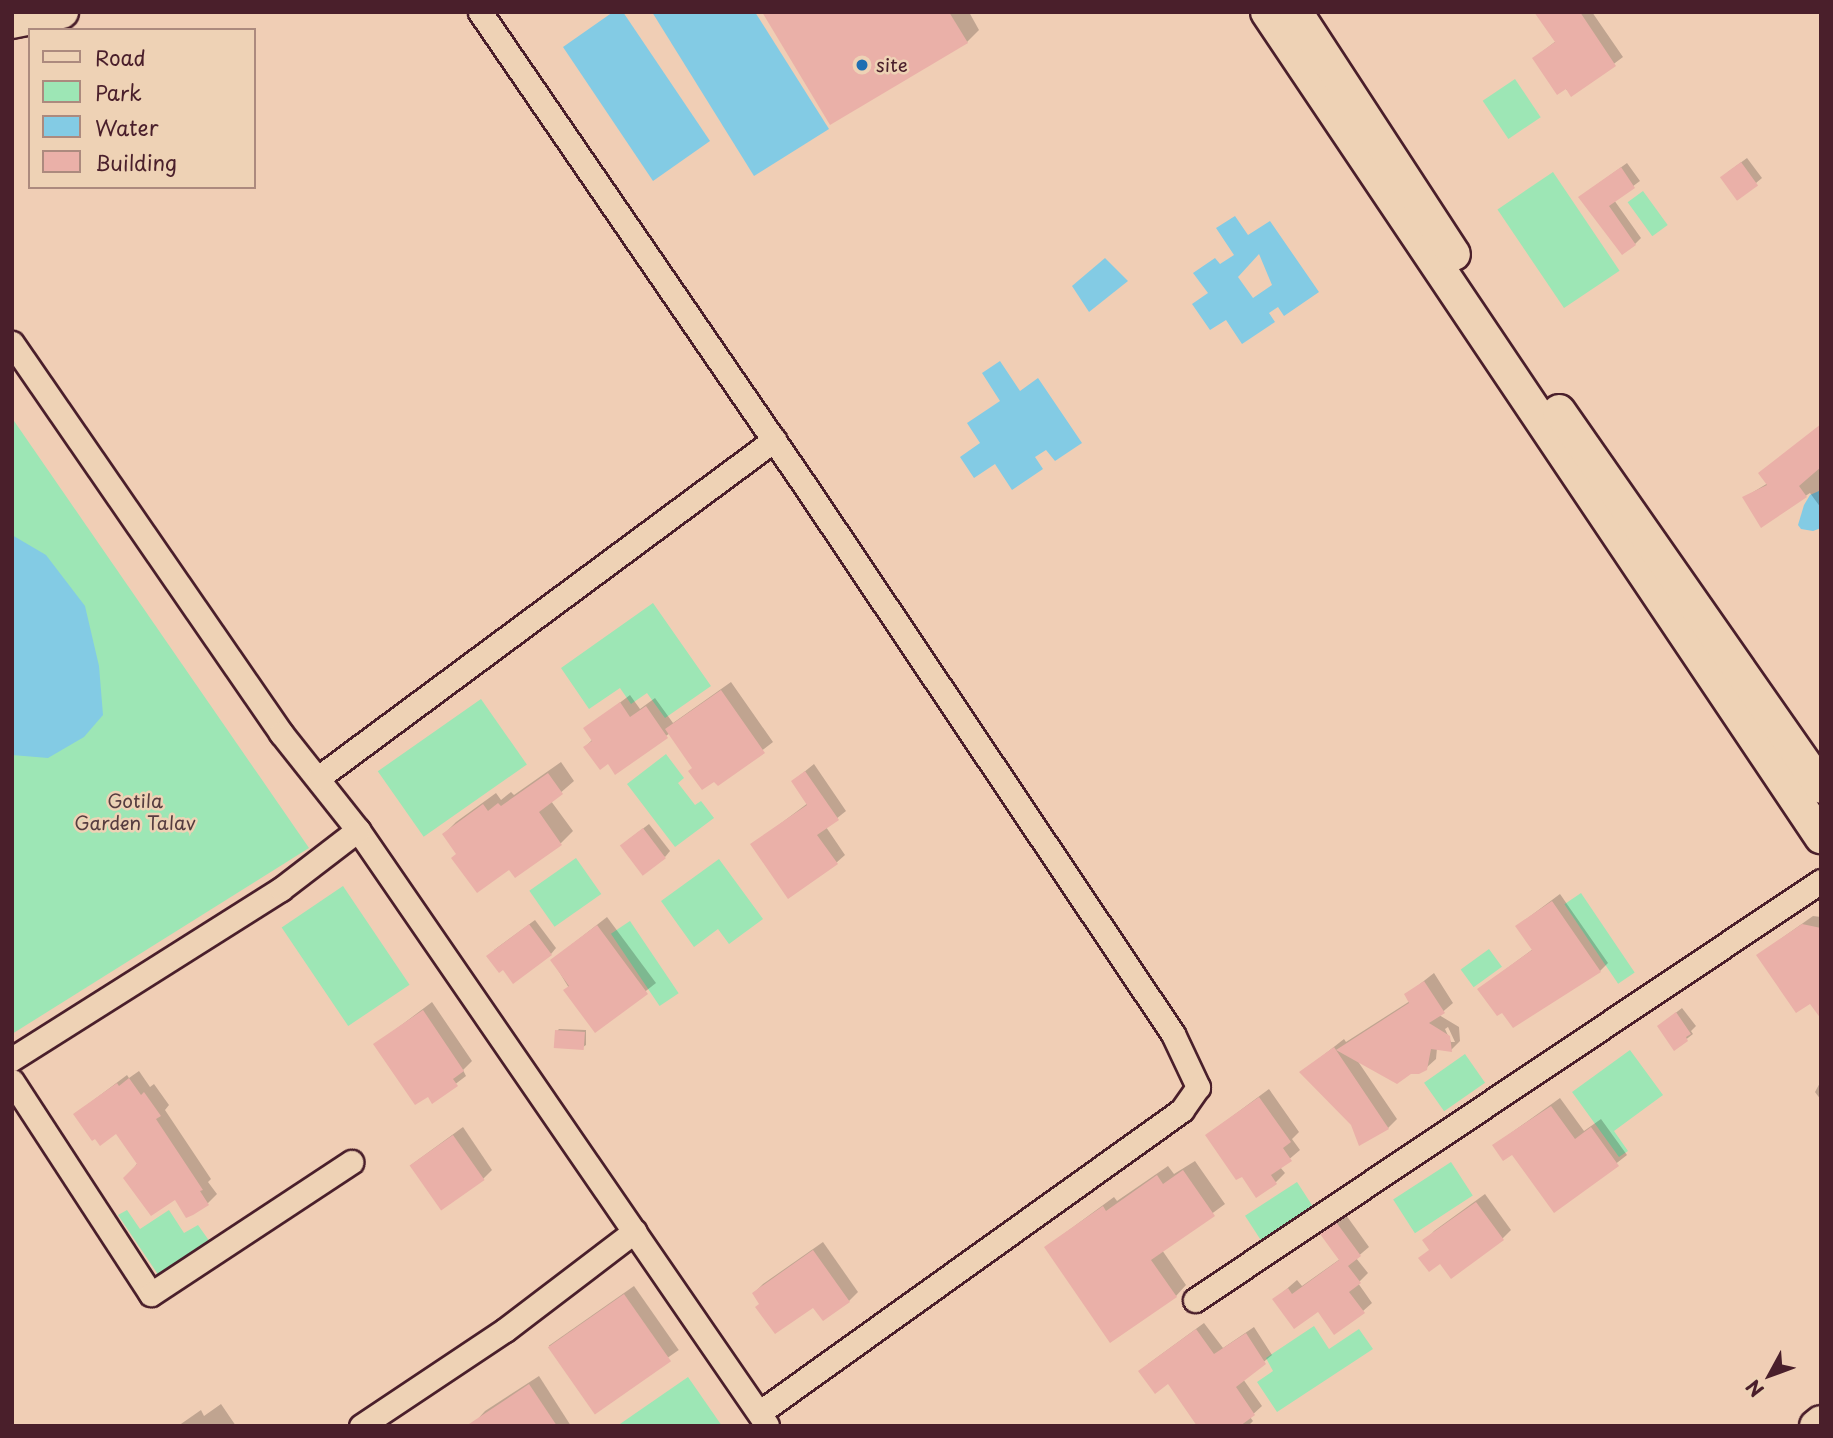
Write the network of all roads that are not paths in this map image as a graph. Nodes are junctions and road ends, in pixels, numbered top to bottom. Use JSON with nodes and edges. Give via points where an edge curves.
{"nodes":[{"id":1,"x":62,"y":12,"type":"edge"},
{"id":2,"x":480,"y":12,"type":"edge"},
{"id":3,"x":1267,"y":12,"type":"edge"},
{"id":4,"x":1296,"y":12,"type":"edge"},
{"id":5,"x":12,"y":22,"type":"edge"},
{"id":6,"x":12,"y":343,"type":"edge"},
{"id":7,"x":774,"y":440,"type":"junction"},
{"id":8,"x":318,"y":778,"type":"junction"},
{"id":9,"x":1821,"y":787,"type":"edge"},
{"id":10,"x":358,"y":830,"type":"junction"},
{"id":11,"x":1821,"y":837,"type":"edge"},
{"id":12,"x":1821,"y":881,"type":"edge"},
{"id":13,"x":12,"y":1059,"type":"edge"},
{"id":14,"x":12,"y":1081,"type":"edge"},
{"id":15,"x":351,"y":1162,"type":"dead end"},
{"id":16,"x":635,"y":1231,"type":"junction"},
{"id":17,"x":1195,"y":1300,"type":"dead end"},
{"id":18,"x":763,"y":1419,"type":"edge"},
{"id":19,"x":1821,"y":1422,"type":"edge"},
{"id":20,"x":361,"y":1426,"type":"edge"},
{"id":21,"x":1816,"y":1426,"type":"edge"}],
"edges":[{"from":1,"to":5,"type":"main road"},
{"from":2,"to":7,"type":"street"},
{"from":3,"to":11,"type":"main road"},
{"from":4,"to":9,"type":"main road","via":[[1522,357]]},
{"from":6,"to":8,"type":"street","via":[[281,733]]},
{"from":7,"to":8,"type":"street"},
{"from":7,"to":18,"type":"street","via":[[1173,1034],[1198,1087],[1182,1110]]},
{"from":8,"to":10,"type":"street"},
{"from":10,"to":13,"type":"street","via":[[281,889]]},
{"from":10,"to":16,"type":"street"},
{"from":12,"to":17,"type":"street"},
{"from":14,"to":15,"type":"street","via":[[151,1294]]},
{"from":16,"to":18,"type":"street"},
{"from":16,"to":20,"type":"street","via":[[505,1330]]},
{"from":19,"to":21,"type":"main road"}]}
